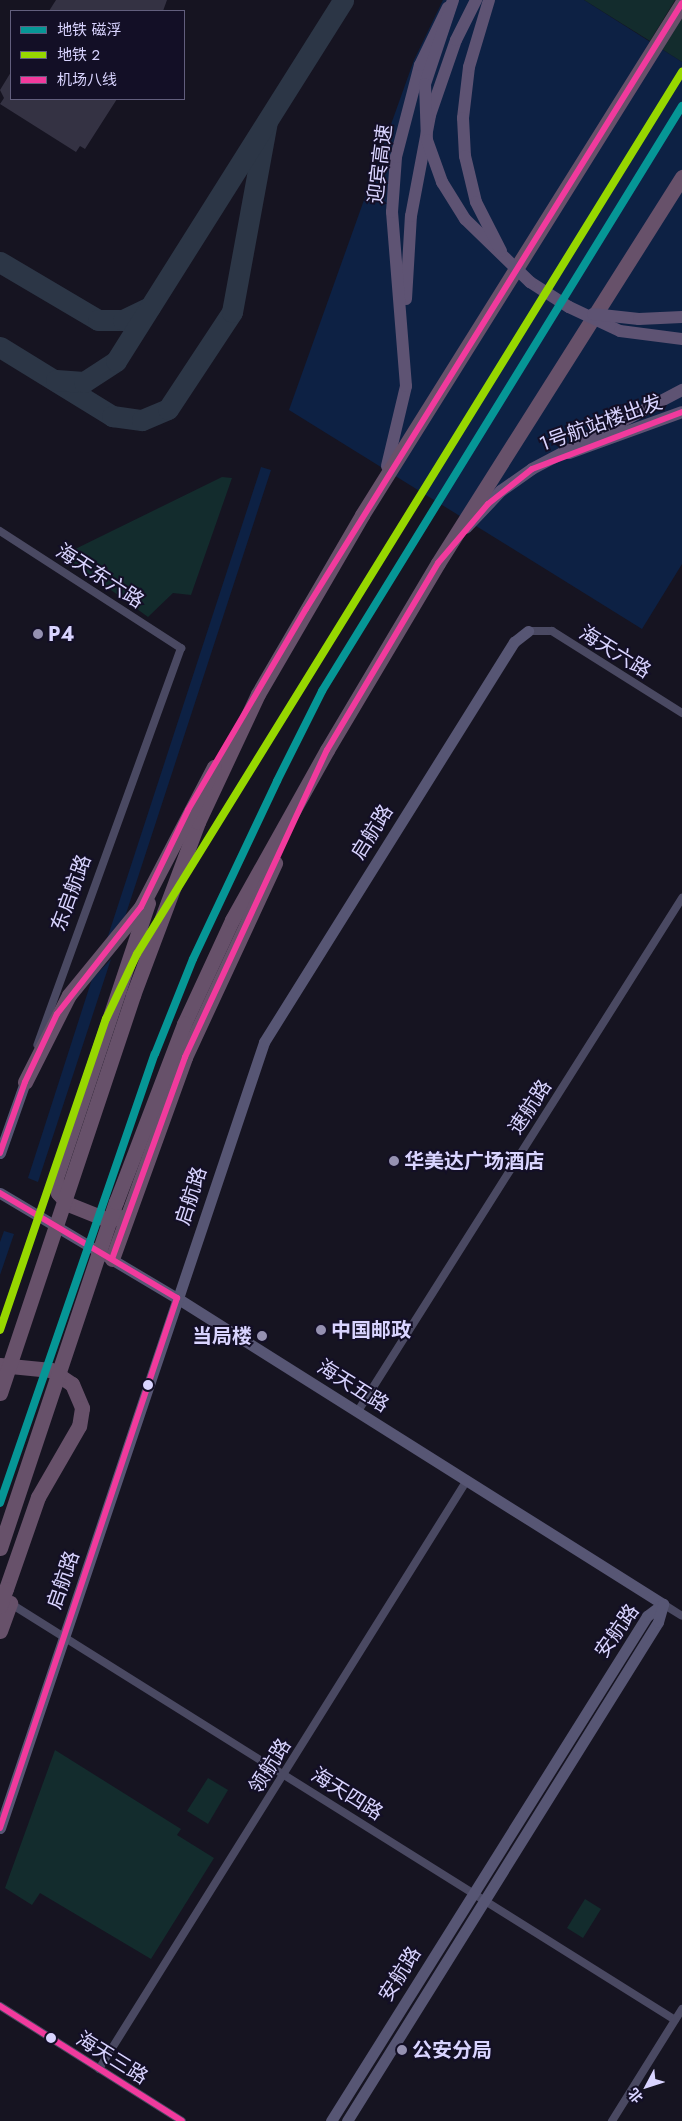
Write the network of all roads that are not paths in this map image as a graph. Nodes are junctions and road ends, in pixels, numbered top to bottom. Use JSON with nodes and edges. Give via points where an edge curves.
{"nodes":[{"id":1,"x":453,"y":0,"type":"edge"},
{"id":2,"x":476,"y":0,"type":"edge"},
{"id":3,"x":489,"y":0,"type":"edge"},
{"id":4,"x":682,"y":3,"type":"edge"},
{"id":5,"x":682,"y":177,"type":"edge"},
{"id":6,"x":530,"y":282,"type":"junction"},
{"id":7,"x":569,"y":307,"type":"junction"},
{"id":8,"x":682,"y":317,"type":"edge"},
{"id":9,"x":682,"y":339,"type":"edge"},
{"id":10,"x":405,"y":341,"type":"junction"},
{"id":11,"x":682,"y":390,"type":"edge"},
{"id":12,"x":682,"y":412,"type":"edge"},
{"id":13,"x":532,"y":469,"type":"junction"},
{"id":14,"x":362,"y":515,"type":"junction"},
{"id":15,"x":0,"y":531,"type":"edge"},
{"id":16,"x":438,"y":563,"type":"junction"},
{"id":17,"x":528,"y":631,"type":"joint"},
{"id":18,"x":181,"y":648,"type":"joint"},
{"id":19,"x":682,"y":713,"type":"edge"},
{"id":20,"x":241,"y":726,"type":"junction"},
{"id":21,"x":327,"y":750,"type":"junction"},
{"id":22,"x":156,"y":880,"type":"junction"},
{"id":23,"x":682,"y":898,"type":"edge"},
{"id":24,"x":25,"y":1082,"type":"junction"},
{"id":25,"x":0,"y":1153,"type":"edge"},
{"id":26,"x":0,"y":1193,"type":"edge"},
{"id":27,"x":131,"y":1204,"type":"junction"},
{"id":28,"x":112,"y":1259,"type":"junction"},
{"id":29,"x":177,"y":1298,"type":"junction"},
{"id":30,"x":0,"y":1365,"type":"edge"},
{"id":31,"x":0,"y":1393,"type":"edge"},
{"id":32,"x":358,"y":1411,"type":"junction"},
{"id":33,"x":467,"y":1480,"type":"junction"},
{"id":34,"x":0,"y":1548,"type":"edge"},
{"id":35,"x":4,"y":1599,"type":"edge"},
{"id":36,"x":663,"y":1604,"type":"junction"},
{"id":37,"x":682,"y":1616,"type":"edge"},
{"id":38,"x":0,"y":1631,"type":"edge"},
{"id":39,"x":64,"y":1635,"type":"junction"},
{"id":40,"x":284,"y":1774,"type":"junction"},
{"id":41,"x":0,"y":1828,"type":"edge"},
{"id":42,"x":473,"y":1892,"type":"junction"},
{"id":43,"x":485,"y":1900,"type":"junction"},
{"id":44,"x":0,"y":2006,"type":"edge"},
{"id":45,"x":682,"y":2009,"type":"edge"},
{"id":46,"x":675,"y":2020,"type":"junction"},
{"id":47,"x":99,"y":2069,"type":"junction"},
{"id":48,"x":182,"y":2121,"type":"edge"},
{"id":49,"x":331,"y":2121,"type":"edge"},
{"id":50,"x":347,"y":2121,"type":"edge"},
{"id":51,"x":612,"y":2121,"type":"edge"}],
"edges":[{"from":1,"to":6,"type":"main road","bridge":true,"via":[[425,84],[427,140],[442,182],[465,220]]},
{"from":1,"to":10,"type":"main road","name":"迎宾高速","bridge":true,"via":[[420,65],[396,156],[394,251]]},
{"from":2,"to":10,"type":"main road","name":"迎宾高速","bridge":true,"via":[[436,92],[421,154],[407,245]]},
{"from":3,"to":6,"type":"main road","bridge":true,"via":[[464,100],[465,156],[476,202],[491,236]]},
{"from":4,"to":14,"type":"highway"},
{"from":5,"to":16,"type":"highway","bridge":true},
{"from":6,"to":7,"type":"main road"},
{"from":7,"to":8,"type":"main road","bridge":true,"via":[[623,319]]},
{"from":7,"to":9,"type":"main road","bridge":true,"via":[[620,331]]},
{"from":10,"to":14,"type":"main road","name":"迎宾高速","via":[[406,386],[399,429],[388,465]]},
{"from":11,"to":13,"type":"main road"},
{"from":12,"to":13,"type":"main road","name":"1号航站楼出发"},
{"from":13,"to":16,"type":"main road","via":[[488,504]]},
{"from":14,"to":20,"type":"highway"},
{"from":15,"to":18,"type":"street","name":"海天东六路"},
{"from":16,"to":21,"type":"highway"},
{"from":17,"to":19,"type":"street","name":"海天六路","via":[[552,631]]},
{"from":17,"to":29,"type":"street","name":"启航路","via":[[514,642],[264,1042]]},
{"from":18,"to":24,"type":"street","name":"东启航路"},
{"from":20,"to":22,"type":"highway","via":[[188,810]]},
{"from":20,"to":31,"type":"highway","bridge":true,"via":[[198,822],[133,995]]},
{"from":21,"to":27,"type":"highway","via":[[184,1057]]},
{"from":21,"to":34,"type":"highway","bridge":true,"via":[[232,920],[184,1024],[116,1202]]},
{"from":22,"to":24,"type":"highway","via":[[126,927],[69,995]]},
{"from":22,"to":27,"type":"highway","via":[[56,1178],[58,1193],[68,1204],[108,1220],[122,1217]]},
{"from":23,"to":32,"type":"street","name":"速航路"},
{"from":24,"to":25,"type":"street","name":"东启航路"},
{"from":26,"to":28,"type":"street","name":"海天五路"},
{"from":27,"to":28,"type":"highway"},
{"from":28,"to":29,"type":"street","name":"海天五路"},
{"from":29,"to":32,"type":"street","name":"海天五路"},
{"from":29,"to":39,"type":"street","name":"启航路"},
{"from":30,"to":35,"type":"highway","via":[[51,1370],[72,1384],[82,1408],[79,1426],[38,1497]]},
{"from":32,"to":33,"type":"street","name":"海天五路"},
{"from":33,"to":36,"type":"street","name":"海天五路"},
{"from":33,"to":40,"type":"street","name":"领航路"},
{"from":35,"to":38,"type":"highway"},
{"from":35,"to":39,"type":"street","name":"海天四路"},
{"from":36,"to":37,"type":"street","name":"海天五路"},
{"from":36,"to":42,"type":"street","name":"安航路","via":[[647,1616]]},
{"from":36,"to":43,"type":"street","name":"安航路","via":[[658,1622]]},
{"from":39,"to":40,"type":"street","name":"海天四路"},
{"from":39,"to":41,"type":"street","name":"启航路"},
{"from":40,"to":42,"type":"street","name":"海天四路"},
{"from":40,"to":47,"type":"street","name":"领航路"},
{"from":42,"to":43,"type":"street","name":"海天四路"},
{"from":42,"to":49,"type":"street","name":"安航路"},
{"from":43,"to":46,"type":"street","name":"海天四路"},
{"from":43,"to":50,"type":"street","name":"安航路"},
{"from":44,"to":47,"type":"street","name":"海天三路"},
{"from":45,"to":46,"type":"street"},
{"from":46,"to":51,"type":"street"},
{"from":47,"to":48,"type":"street","name":"海天三路"}]}
